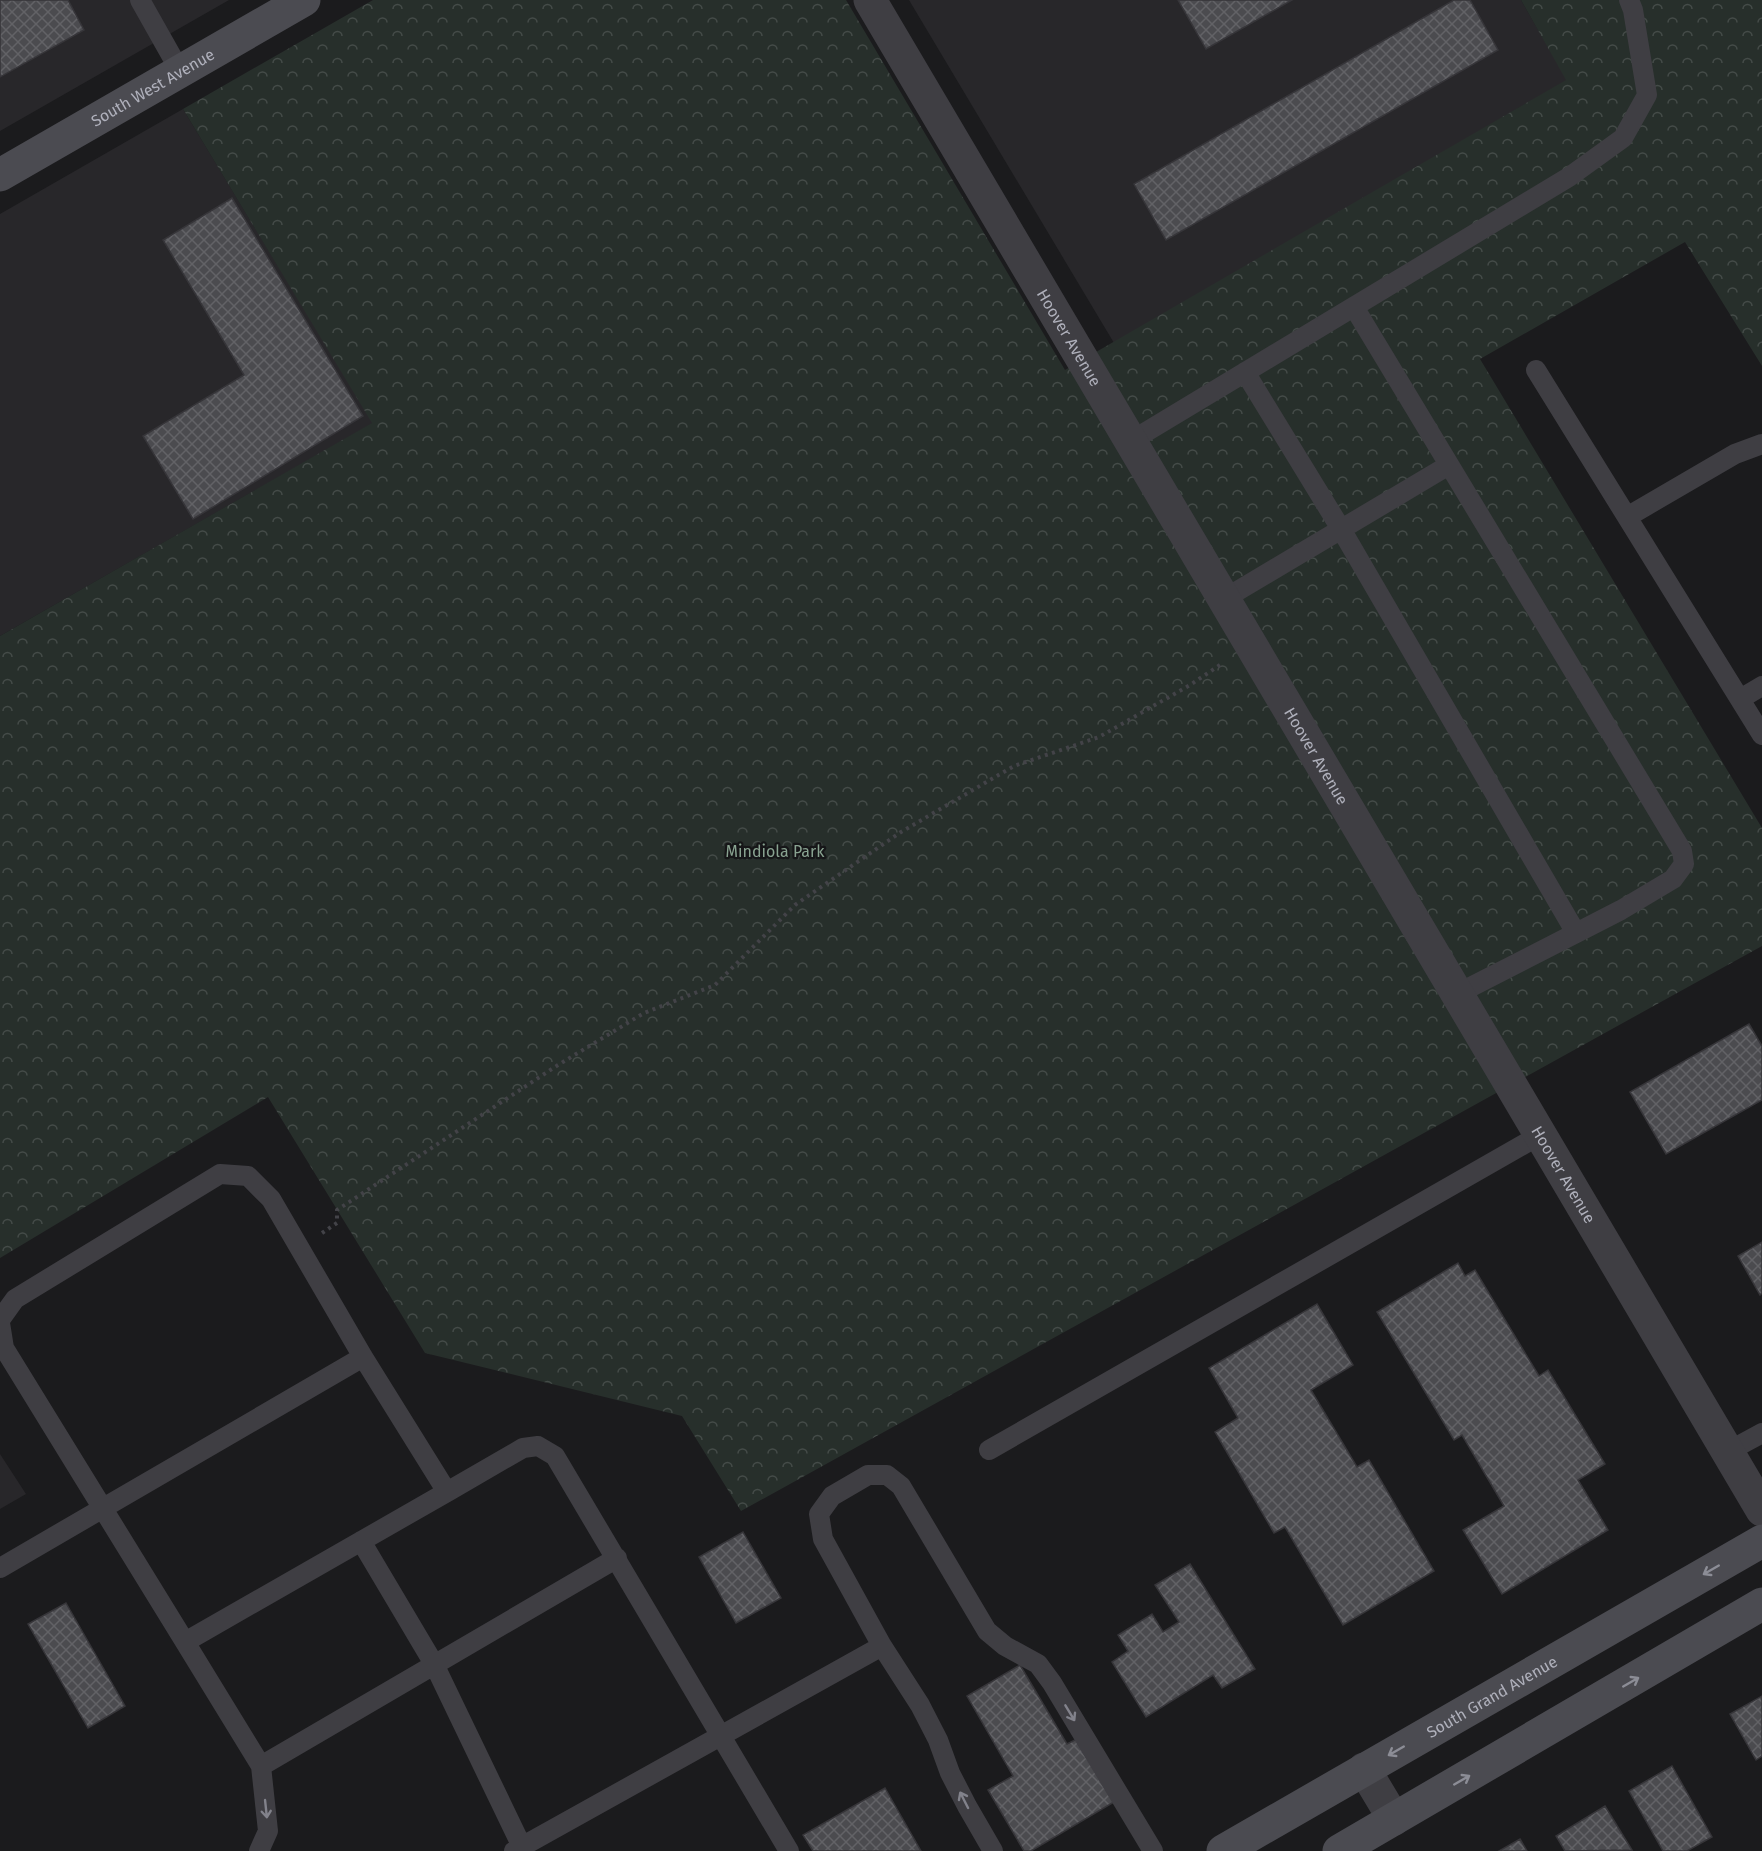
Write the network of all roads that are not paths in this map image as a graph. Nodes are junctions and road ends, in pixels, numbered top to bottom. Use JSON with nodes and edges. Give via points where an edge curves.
{"nodes":[{"id":1,"x":140,"y":0,"type":"edge"},
{"id":2,"x":304,"y":0,"type":"edge"},
{"id":3,"x":870,"y":0,"type":"edge"},
{"id":4,"x":1629,"y":0,"type":"edge"},
{"id":5,"x":180,"y":71,"type":"junction"},
{"id":6,"x":0,"y":175,"type":"edge"},
{"id":7,"x":1354,"y":307,"type":"junction"},
{"id":8,"x":1536,"y":370,"type":"dead end"},
{"id":9,"x":1245,"y":372,"type":"junction"},
{"id":10,"x":1131,"y":441,"type":"junction"},
{"id":11,"x":1762,"y":444,"type":"edge"},
{"id":12,"x":1449,"y":465,"type":"junction"},
{"id":13,"x":1627,"y":517,"type":"junction"},
{"id":14,"x":1341,"y":529,"type":"junction"},
{"id":15,"x":1224,"y":599,"type":"junction"},
{"id":16,"x":1762,"y":686,"type":"edge"},
{"id":17,"x":1740,"y":699,"type":"junction"},
{"id":18,"x":1762,"y":735,"type":"edge"},
{"id":19,"x":1576,"y":933,"type":"junction"},
{"id":20,"x":1457,"y":994,"type":"junction"},
{"id":21,"x":1540,"y":1134,"type":"junction"},
{"id":22,"x":0,"y":1322,"type":"edge"},
{"id":23,"x":363,"y":1357,"type":"junction"},
{"id":24,"x":1762,"y":1433,"type":"edge"},
{"id":25,"x":989,"y":1450,"type":"dead end"},
{"id":26,"x":1727,"y":1452,"type":"junction"},
{"id":27,"x":447,"y":1492,"type":"junction"},
{"id":28,"x":102,"y":1508,"type":"junction"},
{"id":29,"x":1762,"y":1510,"type":"edge"},
{"id":30,"x":362,"y":1541,"type":"junction"},
{"id":31,"x":1762,"y":1541,"type":"edge"},
{"id":32,"x":617,"y":1558,"type":"junction"},
{"id":33,"x":0,"y":1568,"type":"edge"},
{"id":34,"x":1762,"y":1604,"type":"edge"},
{"id":35,"x":185,"y":1642,"type":"junction"},
{"id":36,"x":882,"y":1646,"type":"junction"},
{"id":37,"x":434,"y":1664,"type":"junction"},
{"id":38,"x":721,"y":1735,"type":"junction"},
{"id":39,"x":261,"y":1766,"type":"junction"},
{"id":40,"x":1364,"y":1769,"type":"junction"},
{"id":41,"x":1394,"y":1819,"type":"junction"},
{"id":42,"x":520,"y":1850,"type":"edge"},
{"id":43,"x":259,"y":1851,"type":"edge"},
{"id":44,"x":789,"y":1851,"type":"edge"},
{"id":45,"x":993,"y":1851,"type":"edge"},
{"id":46,"x":1153,"y":1851,"type":"edge"},
{"id":47,"x":1222,"y":1851,"type":"edge"},
{"id":48,"x":1339,"y":1851,"type":"edge"}],
"edges":[{"from":1,"to":5,"type":"lane"},
{"from":2,"to":5,"type":"street","name":"South West Avenue"},
{"from":3,"to":10,"type":"street","name":"Hoover Avenue"},
{"from":4,"to":7,"type":"lane","via":[[1647,95],[1623,138],[1569,177]]},
{"from":5,"to":6,"type":"street","name":"South West Avenue"},
{"from":7,"to":9,"type":"lane"},
{"from":7,"to":12,"type":"lane"},
{"from":8,"to":13,"type":"lane"},
{"from":9,"to":10,"type":"lane"},
{"from":9,"to":14,"type":"lane"},
{"from":10,"to":15,"type":"street","name":"Hoover Avenue"},
{"from":11,"to":13,"type":"lane","via":[[1735,454]]},
{"from":12,"to":14,"type":"lane"},
{"from":12,"to":19,"type":"lane","via":[[1682,851],[1684,864],[1673,879]]},
{"from":13,"to":17,"type":"lane"},
{"from":14,"to":15,"type":"lane"},
{"from":14,"to":19,"type":"lane"},
{"from":15,"to":20,"type":"street","name":"Hoover Avenue"},
{"from":16,"to":17,"type":"lane"},
{"from":17,"to":18,"type":"lane"},
{"from":19,"to":20,"type":"lane"},
{"from":20,"to":21,"type":"street","name":"Hoover Avenue"},
{"from":21,"to":25,"type":"lane"},
{"from":21,"to":26,"type":"street","name":"Hoover Avenue"},
{"from":22,"to":23,"type":"lane","via":[[15,1299],[220,1174],[248,1176],[271,1199]]},
{"from":22,"to":28,"type":"lane","via":[[4,1348]]},
{"from":23,"to":27,"type":"lane"},
{"from":23,"to":28,"type":"lane"},
{"from":24,"to":26,"type":"lane"},
{"from":26,"to":29,"type":"street","name":"Hoover Avenue"},
{"from":27,"to":30,"type":"lane"},
{"from":27,"to":32,"type":"lane","via":[[523,1448],[538,1446],[555,1456]]},
{"from":28,"to":33,"type":"lane"},
{"from":28,"to":35,"type":"lane"},
{"from":30,"to":35,"type":"lane"},
{"from":30,"to":37,"type":"lane"},
{"from":31,"to":40,"type":"street","name":"South Grand Avenue","one_way":true},
{"from":32,"to":37,"type":"lane"},
{"from":32,"to":38,"type":"lane"},
{"from":41,"to":34,"type":"street","one_way":true},
{"from":35,"to":39,"type":"lane"},
{"from":36,"to":38,"type":"lane"},
{"from":45,"to":36,"type":"lane","one_way":true,"via":[[950,1773],[920,1705]]},
{"from":36,"to":46,"type":"lane","one_way":true,"via":[[823,1539],[819,1514],[832,1496],[868,1475],[887,1475],[901,1486],[987,1631],[1038,1665],[1052,1683]]},
{"from":37,"to":39,"type":"lane"},
{"from":37,"to":42,"type":"lane"},
{"from":38,"to":42,"type":"lane"},
{"from":38,"to":44,"type":"lane"},
{"from":39,"to":43,"type":"lane","one_way":true,"via":[[268,1831]]},
{"from":40,"to":41,"type":"street"},
{"from":40,"to":47,"type":"street","name":"South Grand Avenue"},
{"from":41,"to":48,"type":"street"}]}
